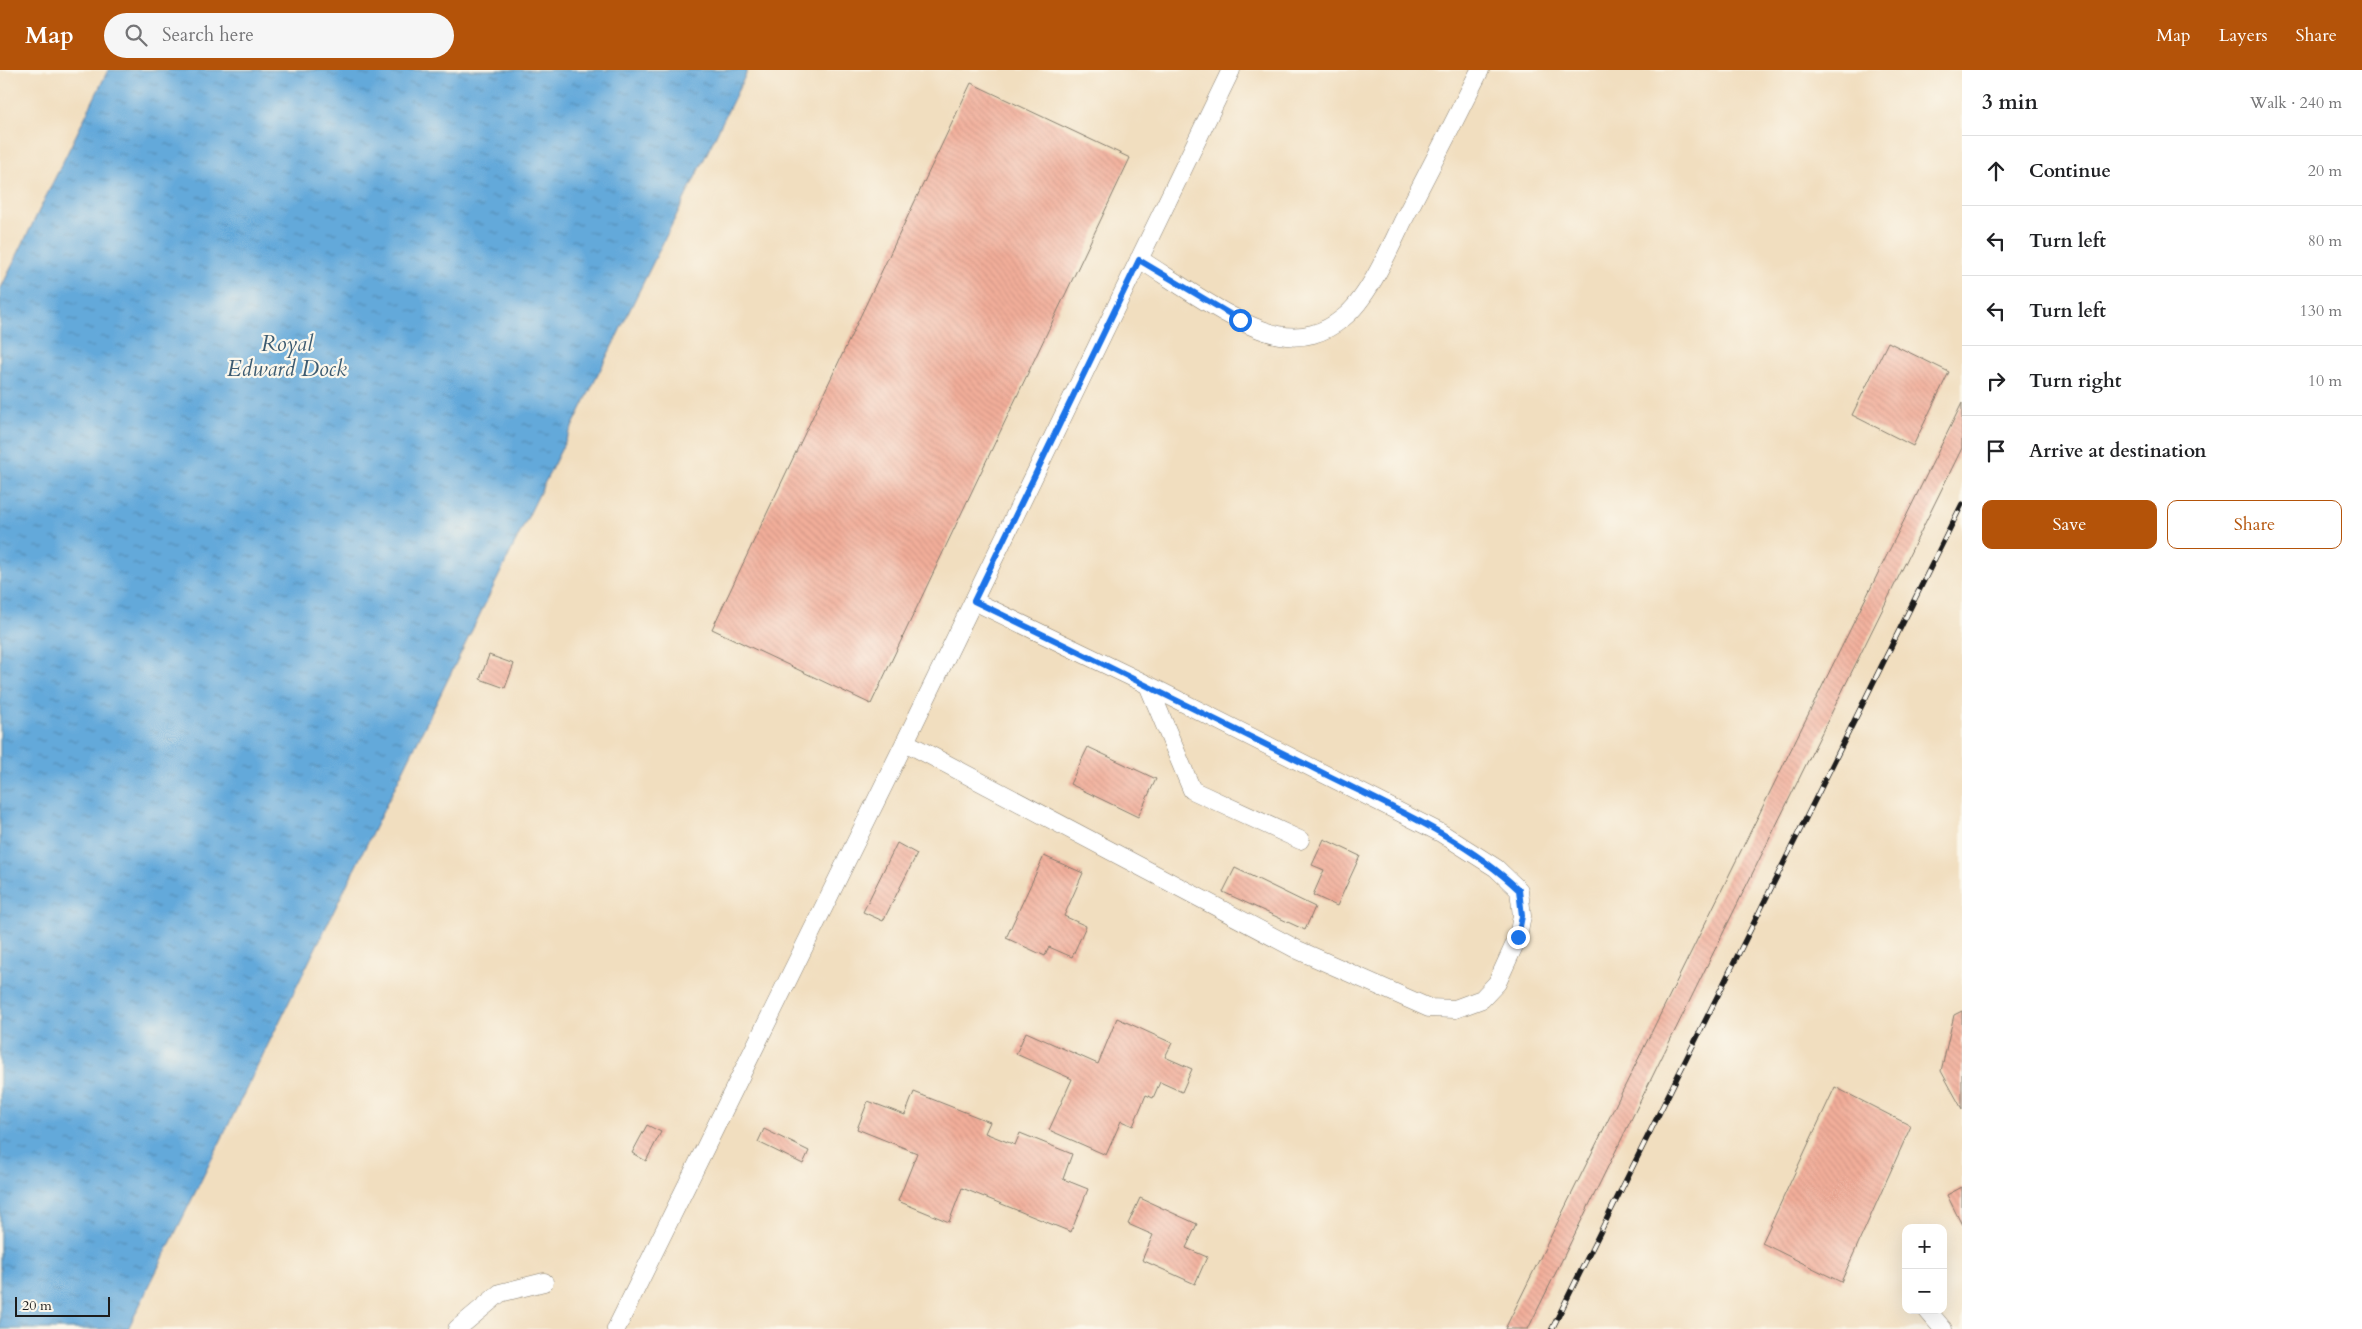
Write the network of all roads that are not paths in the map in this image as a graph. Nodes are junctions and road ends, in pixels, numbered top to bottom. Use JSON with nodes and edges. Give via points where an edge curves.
{"nodes":[{"id":1,"x":1231,"y":70,"type":"edge"},
{"id":2,"x":1480,"y":70,"type":"edge"},
{"id":3,"x":1139,"y":260,"type":"junction"},
{"id":4,"x":974,"y":601,"type":"junction"},
{"id":5,"x":1148,"y":686,"type":"junction"},
{"id":6,"x":905,"y":742,"type":"junction"},
{"id":7,"x":1300,"y":840,"type":"dead end"},
{"id":8,"x":544,"y":1282,"type":"dead end"},
{"id":9,"x":1930,"y":1314,"type":"edge"},
{"id":10,"x":457,"y":1329,"type":"edge"},
{"id":11,"x":616,"y":1329,"type":"edge"},
{"id":12,"x":1943,"y":1329,"type":"edge"}],
"edges":[{"from":1,"to":3,"type":"lane"},
{"from":2,"to":3,"type":"lane","via":[[1358,304],[1328,328],[1300,337],[1261,330]]},
{"from":3,"to":4,"type":"lane"},
{"from":4,"to":5,"type":"lane"},
{"from":4,"to":6,"type":"lane"},
{"from":5,"to":6,"type":"lane","via":[[1441,833],[1496,868],[1519,890],[1522,916],[1518,937],[1496,983],[1482,999],[1455,1009],[1429,1008],[1298,950]]},
{"from":5,"to":7,"type":"lane","via":[[1192,790]]},
{"from":6,"to":11,"type":"lane"},
{"from":8,"to":10,"type":"lane","via":[[500,1293]]},
{"from":9,"to":12,"type":"lane"}]}
